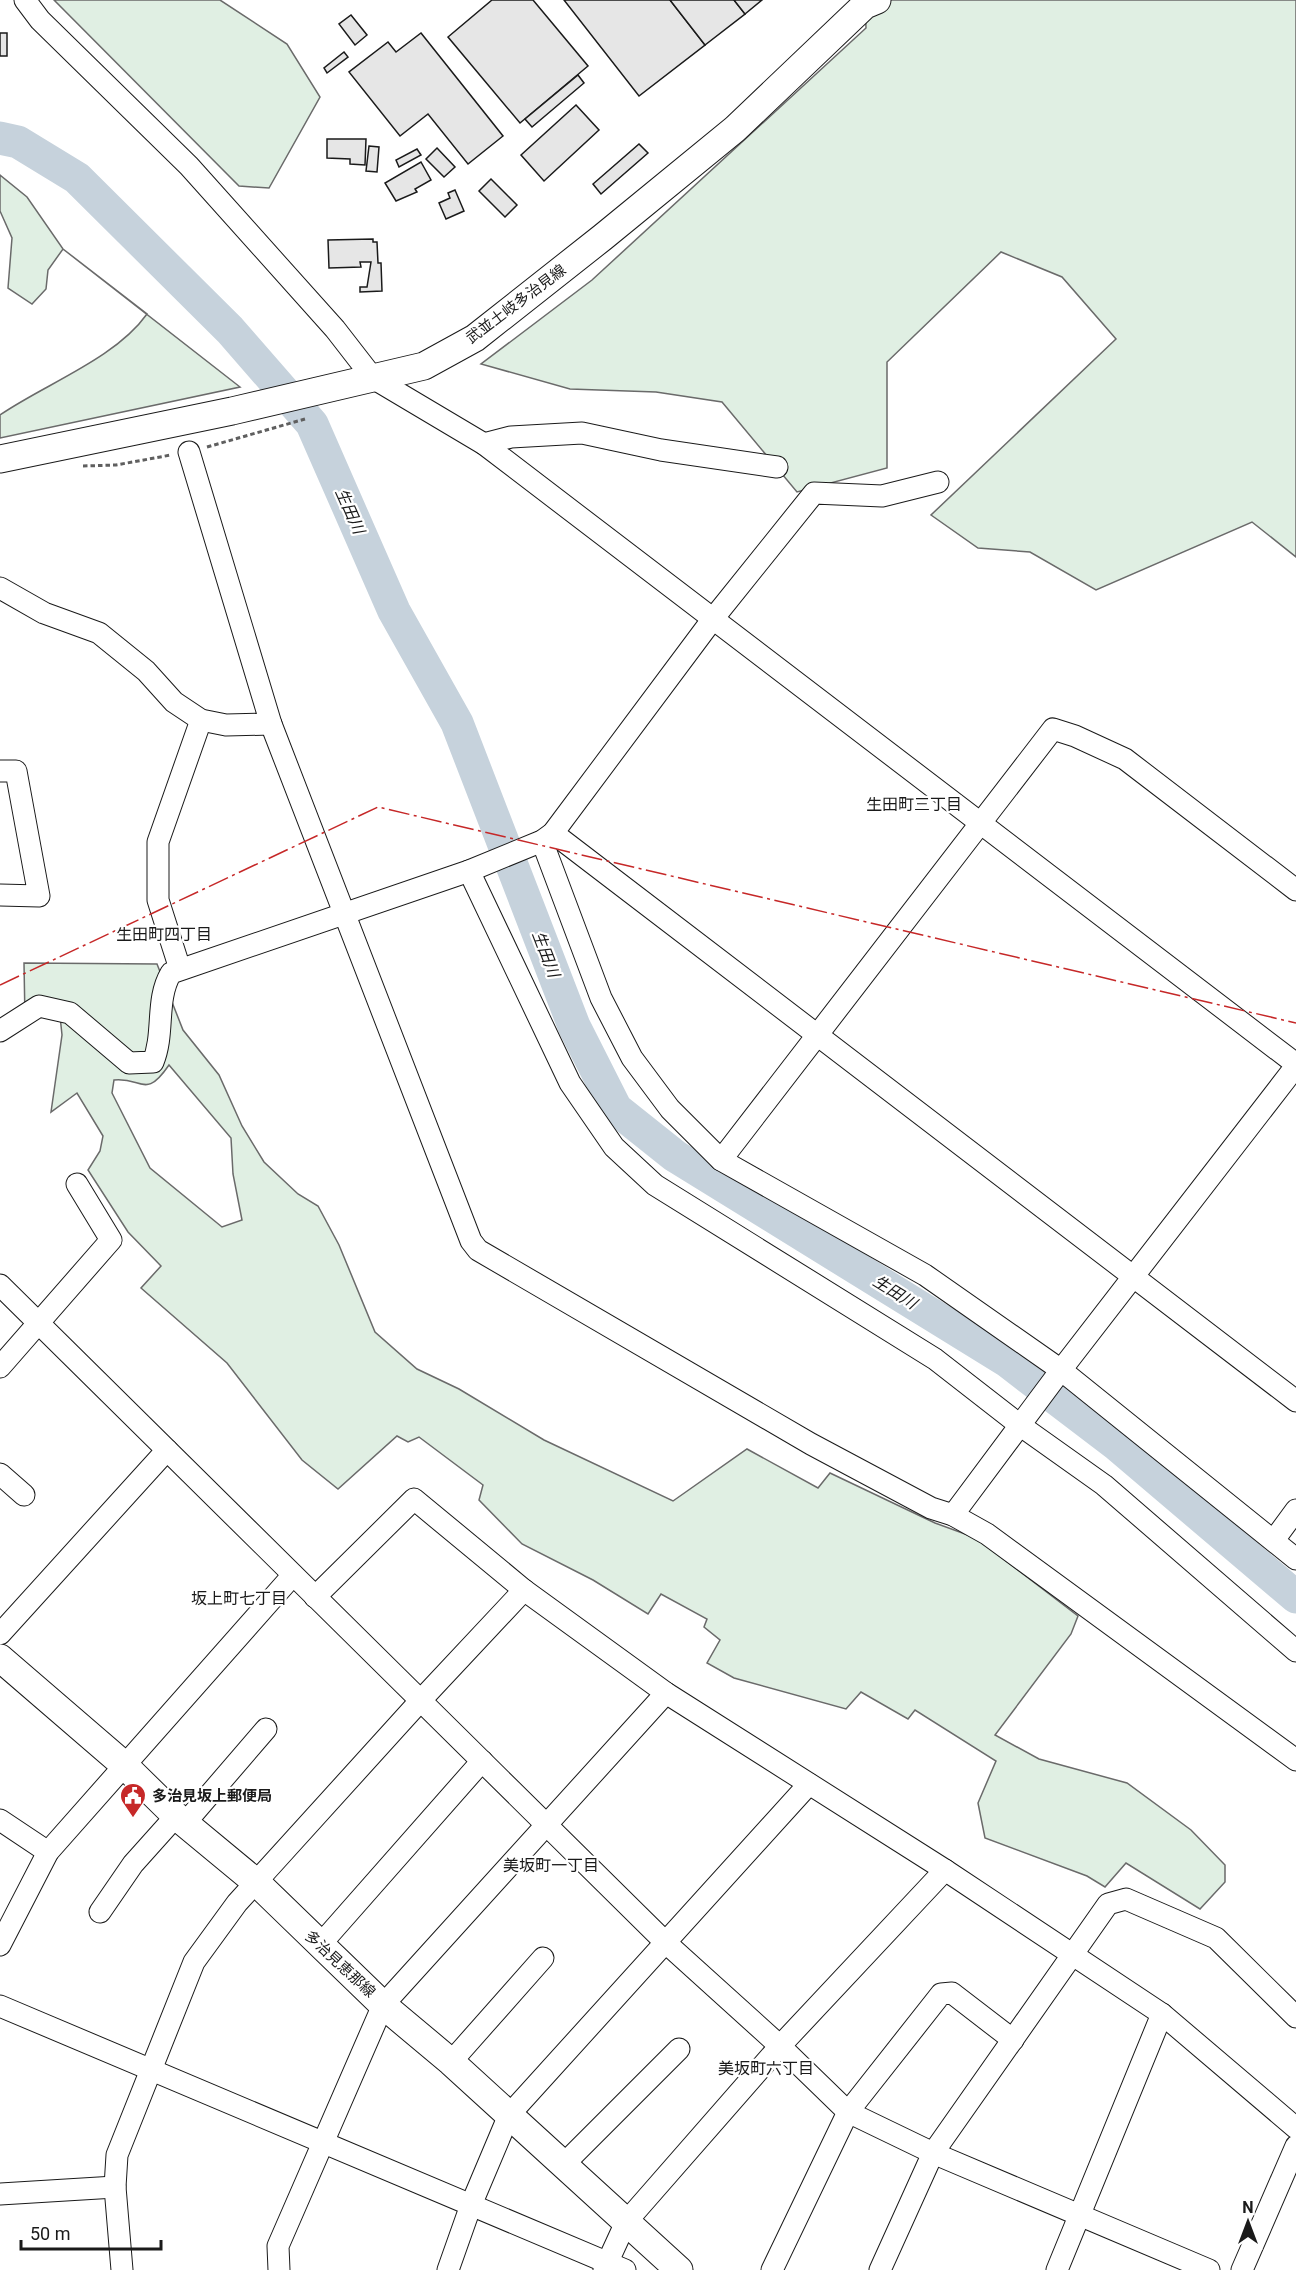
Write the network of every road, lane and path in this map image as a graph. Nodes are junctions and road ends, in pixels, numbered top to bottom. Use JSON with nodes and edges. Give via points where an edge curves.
{"nodes":[{"id":1,"x":25,"y":0,"type":"edge"},
{"id":2,"x":877,"y":0,"type":"edge"},
{"id":3,"x":373,"y":378,"type":"junction"},
{"id":4,"x":484,"y":444,"type":"junction"},
{"id":5,"x":189,"y":452,"type":"dead end"},
{"id":6,"x":0,"y":459,"type":"edge"},
{"id":7,"x":777,"y":467,"type":"dead end"},
{"id":8,"x":938,"y":482,"type":"dead end"},
{"id":9,"x":0,"y":588,"type":"edge"},
{"id":10,"x":712,"y":620,"type":"junction"},
{"id":11,"x":201,"y":720,"type":"junction"},
{"id":12,"x":271,"y":724,"type":"junction"},
{"id":13,"x":0,"y":771,"type":"edge"},
{"id":14,"x":979,"y":824,"type":"junction"},
{"id":15,"x":548,"y":837,"type":"junction"},
{"id":16,"x":469,"y":870,"type":"junction"},
{"id":17,"x":1296,"y":890,"type":"edge"},
{"id":18,"x":0,"y":894,"type":"edge"},
{"id":19,"x":346,"y":914,"type":"junction"},
{"id":20,"x":180,"y":969,"type":"junction"},
{"id":21,"x":0,"y":1030,"type":"edge"},
{"id":22,"x":819,"y":1035,"type":"junction"},
{"id":23,"x":1296,"y":1065,"type":"edge"},
{"id":24,"x":721,"y":1160,"type":"junction"},
{"id":25,"x":77,"y":1184,"type":"dead end"},
{"id":26,"x":1134,"y":1277,"type":"junction"},
{"id":27,"x":0,"y":1285,"type":"edge"},
{"id":28,"x":40,"y":1324,"type":"junction"},
{"id":29,"x":0,"y":1367,"type":"edge"},
{"id":30,"x":1061,"y":1370,"type":"junction"},
{"id":31,"x":1296,"y":1401,"type":"edge"},
{"id":32,"x":1021,"y":1426,"type":"junction"},
{"id":33,"x":167,"y":1450,"type":"junction"},
{"id":34,"x":0,"y":1474,"type":"edge"},
{"id":35,"x":24,"y":1495,"type":"dead end"},
{"id":36,"x":1296,"y":1510,"type":"edge"},
{"id":37,"x":954,"y":1515,"type":"junction"},
{"id":38,"x":1274,"y":1540,"type":"junction"},
{"id":39,"x":1296,"y":1559,"type":"edge"},
{"id":40,"x":293,"y":1575,"type":"junction"},
{"id":41,"x":524,"y":1590,"type":"junction"},
{"id":42,"x":315,"y":1597,"type":"junction"},
{"id":43,"x":0,"y":1634,"type":"edge"},
{"id":44,"x":1296,"y":1651,"type":"edge"},
{"id":45,"x":0,"y":1658,"type":"edge"},
{"id":46,"x":666,"y":1693,"type":"junction"},
{"id":47,"x":421,"y":1700,"type":"junction"},
{"id":48,"x":266,"y":1729,"type":"dead end"},
{"id":49,"x":1296,"y":1760,"type":"edge"},
{"id":50,"x":482,"y":1761,"type":"junction"},
{"id":51,"x":123,"y":1764,"type":"junction"},
{"id":52,"x":809,"y":1784,"type":"junction"},
{"id":53,"x":181,"y":1819,"type":"junction"},
{"id":54,"x":0,"y":1820,"type":"edge"},
{"id":55,"x":546,"y":1823,"type":"junction"},
{"id":56,"x":48,"y":1852,"type":"junction"},
{"id":57,"x":945,"y":1870,"type":"junction"},
{"id":58,"x":257,"y":1883,"type":"junction"},
{"id":59,"x":100,"y":1912,"type":"dead end"},
{"id":60,"x":665,"y":1941,"type":"junction"},
{"id":61,"x":0,"y":1945,"type":"edge"},
{"id":62,"x":319,"y":1946,"type":"junction"},
{"id":63,"x":1073,"y":1955,"type":"junction"},
{"id":64,"x":543,"y":1958,"type":"dead end"},
{"id":65,"x":383,"y":2005,"type":"junction"},
{"id":66,"x":0,"y":2006,"type":"edge"},
{"id":67,"x":1162,"y":2014,"type":"junction"},
{"id":68,"x":1296,"y":2017,"type":"edge"},
{"id":69,"x":1013,"y":2040,"type":"junction"},
{"id":70,"x":780,"y":2046,"type":"junction"},
{"id":71,"x":679,"y":2049,"type":"dead end"},
{"id":72,"x":451,"y":2062,"type":"junction"},
{"id":73,"x":150,"y":2068,"type":"junction"},
{"id":74,"x":848,"y":2112,"type":"junction"},
{"id":75,"x":509,"y":2115,"type":"junction"},
{"id":76,"x":1296,"y":2128,"type":"edge"},
{"id":77,"x":323,"y":2142,"type":"junction"},
{"id":78,"x":1296,"y":2146,"type":"edge"},
{"id":79,"x":933,"y":2153,"type":"junction"},
{"id":80,"x":564,"y":2164,"type":"junction"},
{"id":81,"x":115,"y":2187,"type":"junction"},
{"id":82,"x":0,"y":2194,"type":"edge"},
{"id":83,"x":471,"y":2205,"type":"junction"},
{"id":84,"x":1080,"y":2216,"type":"junction"},
{"id":85,"x":627,"y":2222,"type":"junction"},
{"id":86,"x":611,"y":2267,"type":"edge"},
{"id":87,"x":122,"y":2270,"type":"edge"},
{"id":88,"x":279,"y":2270,"type":"edge"},
{"id":89,"x":448,"y":2270,"type":"edge"},
{"id":90,"x":679,"y":2270,"type":"edge"},
{"id":91,"x":772,"y":2270,"type":"edge"},
{"id":92,"x":880,"y":2270,"type":"edge"},
{"id":93,"x":1057,"y":2270,"type":"edge"},
{"id":94,"x":1209,"y":2270,"type":"edge"},
{"id":95,"x":1242,"y":2270,"type":"edge"}],
"edges":[{"from":1,"to":3,"type":"street","via":[[40,21],[189,166],[335,329]]},
{"from":2,"to":3,"type":"main road","name":"武並土岐多治見線","via":[[865,5],[735,129],[475,338],[424,366]]},
{"from":3,"to":4,"type":"street"},
{"from":3,"to":6,"type":"main road","name":"武並土岐多治見線"},
{"from":4,"to":7,"type":"street","via":[[511,437],[582,434]]},
{"from":4,"to":10,"type":"street"},
{"from":5,"to":12,"type":"street"},
{"from":8,"to":10,"type":"street","via":[[882,496],[814,493]]},
{"from":9,"to":11,"type":"street","via":[[44,613],[99,633],[146,671],[174,702]]},
{"from":10,"to":14,"type":"street"},
{"from":10,"to":15,"type":"street"},
{"from":11,"to":12,"type":"street","via":[[226,725]]},
{"from":11,"to":20,"type":"street","via":[[158,842],[158,900]]},
{"from":12,"to":19,"type":"street"},
{"from":13,"to":18,"type":"street","via":[[16,771],[39,896]]},
{"from":14,"to":17,"type":"street","via":[[1053,729],[1125,759]]},
{"from":14,"to":22,"type":"street"},
{"from":14,"to":23,"type":"street"},
{"from":15,"to":16,"type":"street"},
{"from":15,"to":22,"type":"street"},
{"from":15,"to":24,"type":"street","via":[[601,998],[632,1058],[670,1109]]},
{"from":16,"to":19,"type":"street"},
{"from":16,"to":32,"type":"street","via":[[570,1083],[614,1147],[655,1185],[935,1359]]},
{"from":19,"to":20,"type":"street"},
{"from":19,"to":37,"type":"street","via":[[471,1241],[478,1250],[811,1444],[931,1508]]},
{"from":20,"to":21,"type":"street","via":[[171,972],[163,987],[159,1047],[153,1062],[129,1063],[70,1013],[39,1006]]},
{"from":22,"to":24,"type":"street"},
{"from":22,"to":26,"type":"street"},
{"from":23,"to":26,"type":"street"},
{"from":24,"to":30,"type":"street","via":[[925,1275]]},
{"from":25,"to":28,"type":"street","via":[[111,1240]]},
{"from":26,"to":30,"type":"street"},
{"from":26,"to":31,"type":"street"},
{"from":27,"to":28,"type":"street"},
{"from":28,"to":29,"type":"street"},
{"from":28,"to":33,"type":"street"},
{"from":30,"to":32,"type":"street"},
{"from":30,"to":38,"type":"street"},
{"from":32,"to":37,"type":"street"},
{"from":32,"to":44,"type":"street","via":[[1104,1485]]},
{"from":33,"to":40,"type":"street"},
{"from":33,"to":43,"type":"street"},
{"from":34,"to":35,"type":"street"},
{"from":36,"to":38,"type":"street"},
{"from":37,"to":49,"type":"street","via":[[987,1534]]},
{"from":38,"to":39,"type":"street"},
{"from":40,"to":42,"type":"street"},
{"from":40,"to":51,"type":"street"},
{"from":41,"to":42,"type":"street","via":[[414,1499]]},
{"from":41,"to":46,"type":"street"},
{"from":41,"to":47,"type":"street"},
{"from":42,"to":47,"type":"street"},
{"from":45,"to":51,"type":"main road","name":"多治見恵那線"},
{"from":46,"to":52,"type":"street"},
{"from":46,"to":55,"type":"street"},
{"from":47,"to":50,"type":"street"},
{"from":47,"to":58,"type":"street"},
{"from":48,"to":53,"type":"street"},
{"from":50,"to":55,"type":"street"},
{"from":50,"to":62,"type":"street"},
{"from":51,"to":53,"type":"main road","name":"多治見恵那線"},
{"from":51,"to":56,"type":"street"},
{"from":52,"to":57,"type":"street"},
{"from":52,"to":60,"type":"street"},
{"from":53,"to":58,"type":"main road","name":"多治見恵那線"},
{"from":53,"to":59,"type":"street","via":[[133,1864]]},
{"from":54,"to":56,"type":"street"},
{"from":55,"to":60,"type":"street"},
{"from":55,"to":65,"type":"street"},
{"from":56,"to":61,"type":"street"},
{"from":57,"to":63,"type":"street"},
{"from":57,"to":70,"type":"street"},
{"from":58,"to":62,"type":"main road","name":"多治見恵那線"},
{"from":58,"to":73,"type":"street","via":[[237,1903],[194,1962]]},
{"from":60,"to":70,"type":"street"},
{"from":60,"to":75,"type":"street"},
{"from":62,"to":65,"type":"main road","name":"多治見恵那線"},
{"from":63,"to":67,"type":"street"},
{"from":63,"to":68,"type":"street","via":[[1108,1904],[1126,1899],[1216,1938]]},
{"from":63,"to":69,"type":"street"},
{"from":64,"to":72,"type":"street"},
{"from":65,"to":72,"type":"main road","name":"多治見恵那線"},
{"from":65,"to":77,"type":"street"},
{"from":66,"to":73,"type":"street"},
{"from":67,"to":76,"type":"street"},
{"from":67,"to":84,"type":"street"},
{"from":69,"to":74,"type":"street","via":[[952,1994],[941,1994]]},
{"from":69,"to":79,"type":"street"},
{"from":70,"to":74,"type":"street"},
{"from":70,"to":85,"type":"street"},
{"from":71,"to":80,"type":"street"},
{"from":72,"to":75,"type":"main road","name":"多治見恵那線"},
{"from":73,"to":77,"type":"street"},
{"from":73,"to":81,"type":"street","via":[[117,2155]]},
{"from":74,"to":79,"type":"street"},
{"from":74,"to":91,"type":"street"},
{"from":75,"to":80,"type":"main road","name":"多治見恵那線"},
{"from":75,"to":83,"type":"street"},
{"from":77,"to":83,"type":"street"},
{"from":77,"to":88,"type":"street","via":[[278,2246]]},
{"from":78,"to":95,"type":"street"},
{"from":79,"to":84,"type":"street"},
{"from":79,"to":92,"type":"street"},
{"from":80,"to":85,"type":"main road","name":"多治見恵那線"},
{"from":81,"to":82,"type":"street"},
{"from":81,"to":87,"type":"street"},
{"from":83,"to":86,"type":"street"},
{"from":83,"to":89,"type":"street"},
{"from":84,"to":93,"type":"street"},
{"from":84,"to":94,"type":"street"},
{"from":85,"to":86,"type":"street"},
{"from":85,"to":90,"type":"main road","name":"多治見恵那線"}]}
